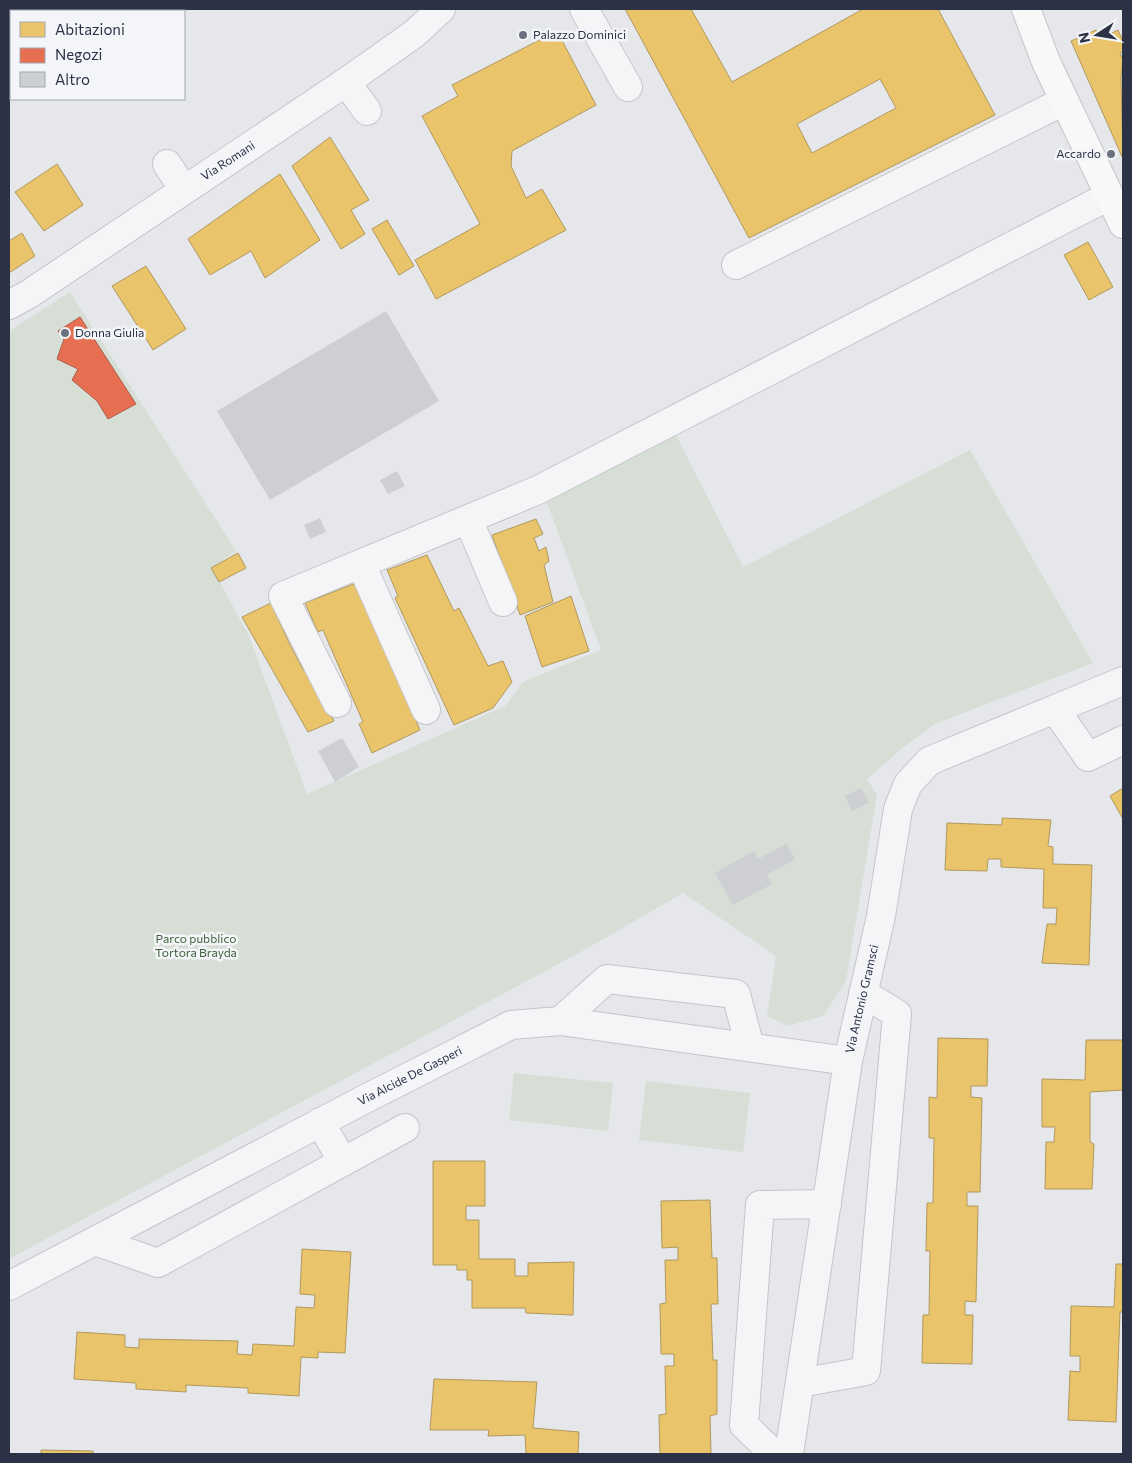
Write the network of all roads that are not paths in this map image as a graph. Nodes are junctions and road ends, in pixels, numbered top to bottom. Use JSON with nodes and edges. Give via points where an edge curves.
{"nodes":[{"id":1,"x":440,"y":9,"type":"edge"},
{"id":2,"x":584,"y":9,"type":"edge"},
{"id":3,"x":1026,"y":9,"type":"edge"},
{"id":4,"x":346,"y":82,"type":"junction"},
{"id":5,"x":628,"y":87,"type":"dead end"},
{"id":6,"x":1064,"y":101,"type":"junction"},
{"id":7,"x":367,"y":111,"type":"dead end"},
{"id":8,"x":167,"y":164,"type":"dead end"},
{"id":9,"x":184,"y":190,"type":"junction"},
{"id":10,"x":1109,"y":196,"type":"junction"},
{"id":11,"x":1123,"y":224,"type":"edge"},
{"id":12,"x":736,"y":265,"type":"dead end"},
{"id":13,"x":9,"y":305,"type":"edge"},
{"id":14,"x":468,"y":519,"type":"junction"},
{"id":15,"x":361,"y":564,"type":"junction"},
{"id":16,"x":503,"y":602,"type":"dead end"},
{"id":17,"x":1123,"y":681,"type":"edge"},
{"id":18,"x":337,"y":703,"type":"dead end"},
{"id":19,"x":1055,"y":709,"type":"junction"},
{"id":20,"x":426,"y":710,"type":"dead end"},
{"id":21,"x":1123,"y":740,"type":"edge"},
{"id":22,"x":863,"y":993,"type":"junction"},
{"id":23,"x":560,"y":1021,"type":"junction"},
{"id":24,"x":750,"y":1047,"type":"junction"},
{"id":25,"x":848,"y":1061,"type":"junction"},
{"id":26,"x":320,"y":1122,"type":"junction"},
{"id":27,"x":405,"y":1128,"type":"dead end"},
{"id":28,"x":343,"y":1162,"type":"junction"},
{"id":29,"x":827,"y":1204,"type":"junction"},
{"id":30,"x":95,"y":1241,"type":"junction"},
{"id":31,"x":9,"y":1286,"type":"edge"},
{"id":32,"x":800,"y":1383,"type":"junction"},
{"id":33,"x":774,"y":1454,"type":"edge"},
{"id":34,"x":789,"y":1454,"type":"edge"}],
"edges":[{"from":1,"to":4,"type":"street","name":"Via Romani","via":[[414,34]]},
{"from":2,"to":5,"type":"street"},
{"from":3,"to":6,"type":"main road"},
{"from":4,"to":7,"type":"street"},
{"from":4,"to":9,"type":"street","name":"Via Romani"},
{"from":6,"to":10,"type":"main road"},
{"from":6,"to":12,"type":"street"},
{"from":8,"to":9,"type":"street"},
{"from":9,"to":13,"type":"street","name":"Via Romani"},
{"from":10,"to":11,"type":"main road"},
{"from":10,"to":14,"type":"street","via":[[538,490]]},
{"from":14,"to":15,"type":"street"},
{"from":14,"to":16,"type":"street"},
{"from":15,"to":18,"type":"street","via":[[283,596]]},
{"from":15,"to":20,"type":"street"},
{"from":17,"to":19,"type":"street","name":"Via Antonio Gramsci"},
{"from":19,"to":21,"type":"street","via":[[1088,757]]},
{"from":19,"to":22,"type":"street","name":"Via Antonio Gramsci","via":[[929,761],[908,784],[898,809]]},
{"from":22,"to":25,"type":"street","name":"Via Antonio Gramsci"},
{"from":22,"to":32,"type":"street","via":[[898,1014],[866,1371]]},
{"from":23,"to":24,"type":"street","name":"Via Alcide De Gasperi"},
{"from":23,"to":24,"type":"street","via":[[607,978],[736,994]]},
{"from":23,"to":26,"type":"street","name":"Via Alcide De Gasperi","via":[[511,1025]]},
{"from":24,"to":25,"type":"street","name":"Via Alcide De Gasperi"},
{"from":25,"to":29,"type":"street","name":"Via Antonio Gramsci"},
{"from":26,"to":28,"type":"street"},
{"from":26,"to":30,"type":"street","name":"Via Alcide De Gasperi"},
{"from":27,"to":28,"type":"street"},
{"from":28,"to":30,"type":"street","via":[[158,1263]]},
{"from":29,"to":32,"type":"street","name":"Via Antonio Gramsci"},
{"from":29,"to":33,"type":"street","via":[[760,1205],[744,1425]]},
{"from":30,"to":31,"type":"street","name":"Via Alcide De Gasperi"},
{"from":32,"to":34,"type":"street","name":"Via Antonio Gramsci"}]}
